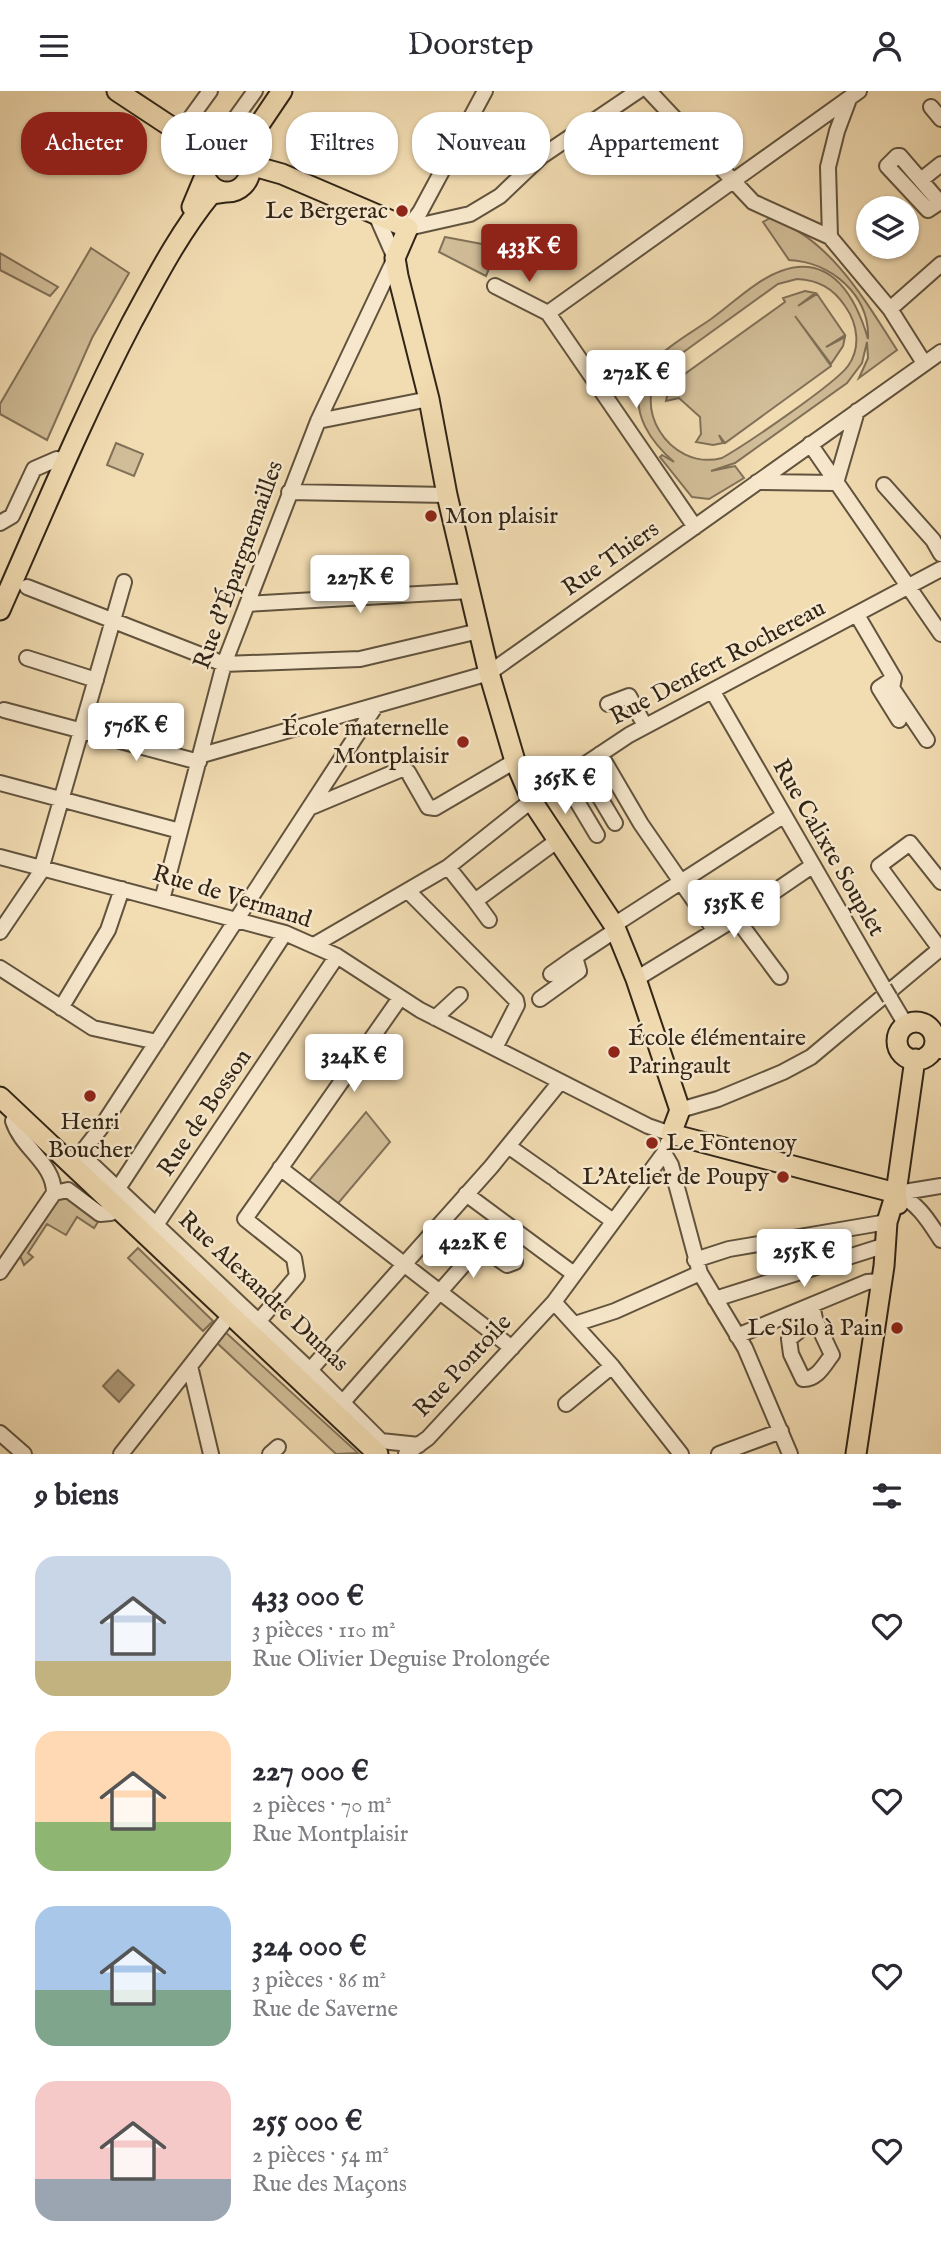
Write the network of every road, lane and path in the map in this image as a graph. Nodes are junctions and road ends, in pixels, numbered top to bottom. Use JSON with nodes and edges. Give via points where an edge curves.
{"nodes":[{"id":1,"x":117,"y":91,"type":"edge"},
{"id":2,"x":210,"y":91,"type":"edge"},
{"id":3,"x":255,"y":91,"type":"edge"},
{"id":4,"x":272,"y":91,"type":"edge"},
{"id":5,"x":282,"y":91,"type":"edge"},
{"id":6,"x":485,"y":91,"type":"edge"},
{"id":7,"x":638,"y":91,"type":"edge"},
{"id":8,"x":649,"y":91,"type":"edge"},
{"id":9,"x":854,"y":94,"type":"edge"},
{"id":10,"x":200,"y":112,"type":"edge"},
{"id":11,"x":242,"y":112,"type":"edge"},
{"id":12,"x":257,"y":112,"type":"edge"},
{"id":13,"x":268,"y":112,"type":"edge"},
{"id":14,"x":161,"y":118,"type":"edge"},
{"id":15,"x":941,"y":164,"type":"edge"},
{"id":16,"x":274,"y":174,"type":"joint"},
{"id":17,"x":207,"y":175,"type":"edge"},
{"id":18,"x":214,"y":175,"type":"edge"},
{"id":19,"x":242,"y":175,"type":"edge"},
{"id":20,"x":921,"y":180,"type":"junction"},
{"id":21,"x":733,"y":181,"type":"junction"},
{"id":22,"x":234,"y":189,"type":"junction"},
{"id":23,"x":937,"y":211,"type":"edge"},
{"id":24,"x":376,"y":215,"type":"junction"},
{"id":25,"x":410,"y":237,"type":"junction"},
{"id":26,"x":830,"y":237,"type":"junction"},
{"id":27,"x":394,"y":258,"type":"junction"},
{"id":28,"x":941,"y":264,"type":"edge"},
{"id":29,"x":495,"y":286,"type":"dead end"},
{"id":30,"x":890,"y":309,"type":"junction"},
{"id":31,"x":548,"y":313,"type":"junction"},
{"id":32,"x":941,"y":352,"type":"edge"},
{"id":33,"x":924,"y":363,"type":"junction"},
{"id":34,"x":429,"y":398,"type":"junction"},
{"id":35,"x":857,"y":411,"type":"junction"},
{"id":36,"x":318,"y":421,"type":"junction"},
{"id":37,"x":810,"y":444,"type":"junction"},
{"id":38,"x":57,"y":459,"type":"junction"},
{"id":39,"x":757,"y":482,"type":"junction"},
{"id":40,"x":836,"y":483,"type":"junction"},
{"id":41,"x":884,"y":485,"type":"dead end"},
{"id":42,"x":289,"y":492,"type":"junction"},
{"id":43,"x":447,"y":495,"type":"junction"},
{"id":44,"x":0,"y":523,"type":"edge"},
{"id":45,"x":695,"y":527,"type":"junction"},
{"id":46,"x":941,"y":554,"type":"edge"},
{"id":47,"x":941,"y":569,"type":"edge"},
{"id":48,"x":124,"y":582,"type":"dead end"},
{"id":49,"x":27,"y":587,"type":"dead end"},
{"id":50,"x":909,"y":587,"type":"junction"},
{"id":51,"x":0,"y":589,"type":"edge"},
{"id":52,"x":470,"y":590,"type":"junction"},
{"id":53,"x":247,"y":604,"type":"junction"},
{"id":54,"x":0,"y":610,"type":"edge"},
{"id":55,"x":857,"y":615,"type":"junction"},
{"id":56,"x":113,"y":621,"type":"junction"},
{"id":57,"x":480,"y":631,"type":"junction"},
{"id":58,"x":941,"y":634,"type":"edge"},
{"id":59,"x":27,"y":658,"type":"dead end"},
{"id":60,"x":224,"y":664,"type":"junction"},
{"id":61,"x":489,"y":673,"type":"junction"},
{"id":62,"x":894,"y":678,"type":"junction"},
{"id":63,"x":96,"y":680,"type":"junction"},
{"id":64,"x":713,"y":692,"type":"junction"},
{"id":65,"x":608,"y":704,"type":"dead end"},
{"id":66,"x":375,"y":707,"type":"junction"},
{"id":67,"x":4,"y":710,"type":"dead end"},
{"id":68,"x":899,"y":719,"type":"dead end"},
{"id":69,"x":645,"y":726,"type":"junction"},
{"id":70,"x":81,"y":731,"type":"junction"},
{"id":71,"x":927,"y":740,"type":"dead end"},
{"id":72,"x":600,"y":754,"type":"junction"},
{"id":73,"x":200,"y":758,"type":"junction"},
{"id":74,"x":515,"y":761,"type":"junction"},
{"id":75,"x":581,"y":767,"type":"junction"},
{"id":76,"x":563,"y":778,"type":"junction"},
{"id":77,"x":0,"y":783,"type":"edge"},
{"id":78,"x":61,"y":799,"type":"junction"},
{"id":79,"x":532,"y":800,"type":"junction"},
{"id":80,"x":308,"y":808,"type":"junction"},
{"id":81,"x":783,"y":816,"type":"junction"},
{"id":82,"x":615,"y":823,"type":"dead end"},
{"id":83,"x":180,"y":831,"type":"junction"},
{"id":84,"x":597,"y":835,"type":"dead end"},
{"id":85,"x":558,"y":841,"type":"junction"},
{"id":86,"x":0,"y":857,"type":"edge"},
{"id":87,"x":813,"y":866,"type":"junction"},
{"id":88,"x":448,"y":867,"type":"junction"},
{"id":89,"x":42,"y":868,"type":"junction"},
{"id":90,"x":941,"y":882,"type":"edge"},
{"id":91,"x":682,"y":883,"type":"junction"},
{"id":92,"x":122,"y":889,"type":"junction"},
{"id":93,"x":409,"y":892,"type":"junction"},
{"id":94,"x":162,"y":900,"type":"junction"},
{"id":95,"x":475,"y":901,"type":"junction"},
{"id":96,"x":736,"y":918,"type":"junction"},
{"id":97,"x":234,"y":919,"type":"junction"},
{"id":98,"x":489,"y":920,"type":"dead end"},
{"id":99,"x":615,"y":927,"type":"junction"},
{"id":100,"x":715,"y":931,"type":"junction"},
{"id":101,"x":0,"y":932,"type":"edge"},
{"id":102,"x":285,"y":933,"type":"junction"},
{"id":103,"x":314,"y":945,"type":"junction"},
{"id":104,"x":941,"y":948,"type":"edge"},
{"id":105,"x":337,"y":956,"type":"junction"},
{"id":106,"x":575,"y":957,"type":"junction"},
{"id":107,"x":0,"y":968,"type":"edge"},
{"id":108,"x":551,"y":974,"type":"dead end"},
{"id":109,"x":780,"y":977,"type":"dead end"},
{"id":110,"x":636,"y":979,"type":"junction"},
{"id":111,"x":460,"y":995,"type":"dead end"},
{"id":112,"x":400,"y":998,"type":"junction"},
{"id":113,"x":540,"y":999,"type":"dead end"},
{"id":114,"x":61,"y":1008,"type":"junction"},
{"id":115,"x":435,"y":1018,"type":"junction"},
{"id":116,"x":935,"y":1022,"type":"edge"},
{"id":117,"x":906,"y":1025,"type":"junction"},
{"id":118,"x":158,"y":1042,"type":"junction"},
{"id":119,"x":495,"y":1048,"type":"junction"},
{"id":120,"x":937,"y":1049,"type":"edge"},
{"id":121,"x":915,"y":1059,"type":"junction"},
{"id":122,"x":561,"y":1082,"type":"junction"},
{"id":123,"x":0,"y":1097,"type":"edge"},
{"id":124,"x":680,"y":1110,"type":"junction"},
{"id":125,"x":7,"y":1115,"type":"edge"},
{"id":126,"x":671,"y":1134,"type":"junction"},
{"id":127,"x":508,"y":1146,"type":"junction"},
{"id":128,"x":664,"y":1153,"type":"junction"},
{"id":129,"x":77,"y":1160,"type":"junction"},
{"id":130,"x":280,"y":1168,"type":"junction"},
{"id":131,"x":117,"y":1190,"type":"junction"},
{"id":132,"x":938,"y":1190,"type":"edge"},
{"id":133,"x":54,"y":1192,"type":"junction"},
{"id":134,"x":896,"y":1193,"type":"junction"},
{"id":135,"x":467,"y":1194,"type":"junction"},
{"id":136,"x":111,"y":1213,"type":"junction"},
{"id":137,"x":613,"y":1221,"type":"junction"},
{"id":138,"x":887,"y":1222,"type":"junction"},
{"id":139,"x":156,"y":1225,"type":"junction"},
{"id":140,"x":941,"y":1240,"type":"edge"},
{"id":141,"x":515,"y":1262,"type":"dead end"},
{"id":142,"x":404,"y":1264,"type":"junction"},
{"id":143,"x":883,"y":1264,"type":"junction"},
{"id":144,"x":698,"y":1267,"type":"junction"},
{"id":145,"x":0,"y":1272,"type":"edge"},
{"id":146,"x":574,"y":1275,"type":"junction"},
{"id":147,"x":439,"y":1291,"type":"junction"},
{"id":148,"x":715,"y":1299,"type":"junction"},
{"id":149,"x":554,"y":1302,"type":"junction"},
{"id":150,"x":812,"y":1305,"type":"junction"},
{"id":151,"x":228,"y":1317,"type":"junction"},
{"id":152,"x":258,"y":1322,"type":"junction"},
{"id":153,"x":575,"y":1324,"type":"junction"},
{"id":154,"x":737,"y":1336,"type":"junction"},
{"id":155,"x":512,"y":1348,"type":"junction"},
{"id":156,"x":190,"y":1366,"type":"junction"},
{"id":157,"x":612,"y":1366,"type":"junction"},
{"id":158,"x":310,"y":1370,"type":"junction"},
{"id":159,"x":343,"y":1402,"type":"junction"},
{"id":160,"x":566,"y":1404,"type":"dead end"},
{"id":161,"x":781,"y":1431,"type":"junction"},
{"id":162,"x":0,"y":1433,"type":"edge"},
{"id":163,"x":412,"y":1450,"type":"edge"},
{"id":164,"x":24,"y":1454,"type":"edge"},
{"id":165,"x":121,"y":1454,"type":"edge"},
{"id":166,"x":211,"y":1454,"type":"edge"},
{"id":167,"x":369,"y":1454,"type":"edge"},
{"id":168,"x":378,"y":1454,"type":"edge"},
{"id":169,"x":681,"y":1454,"type":"edge"},
{"id":170,"x":719,"y":1454,"type":"edge"},
{"id":171,"x":790,"y":1454,"type":"edge"},
{"id":172,"x":856,"y":1454,"type":"edge"}],
"edges":[{"from":1,"to":14,"type":"main road"},
{"from":2,"to":10,"type":"street"},
{"from":3,"to":11,"type":"street"},
{"from":4,"to":12,"type":"main road"},
{"from":5,"to":13,"type":"main road"},
{"from":6,"to":25,"type":"street"},
{"from":7,"to":25,"type":"street","via":[[542,156],[500,196],[470,214]]},
{"from":8,"to":21,"type":"street"},
{"from":9,"to":21,"type":"street"},
{"from":9,"to":26,"type":"street","via":[[836,131],[828,167]]},
{"from":15,"to":20,"type":"street"},
{"from":16,"to":22,"type":"main road"},
{"from":16,"to":24,"type":"main road"},
{"from":17,"to":38,"type":"main road","via":[[110,345]]},
{"from":18,"to":22,"type":"main road","via":[[212,187]]},
{"from":19,"to":22,"type":"main road"},
{"from":20,"to":23,"type":"street","via":[[937,198]]},
{"from":20,"to":23,"type":"street","via":[[900,156],[887,163],[924,208]]},
{"from":21,"to":26,"type":"street","via":[[753,202]]},
{"from":21,"to":31,"type":"street"},
{"from":22,"to":54,"type":"main road","via":[[211,194],[149,290],[78,430]]},
{"from":24,"to":25,"type":"main road"},
{"from":24,"to":27,"type":"street"},
{"from":25,"to":27,"type":"main road"},
{"from":26,"to":30,"type":"street"},
{"from":27,"to":34,"type":"main road"},
{"from":27,"to":36,"type":"street","name":"Rue d'Épargnemailles"},
{"from":28,"to":30,"type":"street"},
{"from":29,"to":31,"type":"street"},
{"from":30,"to":33,"type":"street"},
{"from":31,"to":45,"type":"street"},
{"from":32,"to":33,"type":"street"},
{"from":33,"to":35,"type":"street"},
{"from":34,"to":36,"type":"street"},
{"from":34,"to":43,"type":"main road"},
{"from":35,"to":37,"type":"street","name":"Rue Thiers"},
{"from":35,"to":40,"type":"street"},
{"from":36,"to":42,"type":"street","name":"Rue d'Épargnemailles"},
{"from":37,"to":39,"type":"street","name":"Rue Thiers"},
{"from":37,"to":40,"type":"street"},
{"from":38,"to":44,"type":"street","via":[[34,469],[12,516]]},
{"from":38,"to":51,"type":"main road"},
{"from":39,"to":40,"type":"street"},
{"from":39,"to":45,"type":"street","name":"Rue Thiers"},
{"from":40,"to":50,"type":"street"},
{"from":41,"to":46,"type":"street"},
{"from":42,"to":43,"type":"street"},
{"from":42,"to":53,"type":"street","name":"Rue d'Épargnemailles"},
{"from":43,"to":52,"type":"main road"},
{"from":45,"to":61,"type":"street","name":"Rue Thiers"},
{"from":47,"to":50,"type":"street","name":"Rue Denfert Rochereau"},
{"from":48,"to":56,"type":"street"},
{"from":49,"to":56,"type":"street"},
{"from":50,"to":55,"type":"street","name":"Rue Denfert Rochereau"},
{"from":50,"to":58,"type":"street"},
{"from":52,"to":53,"type":"street"},
{"from":52,"to":57,"type":"main road"},
{"from":53,"to":60,"type":"street","name":"Rue d'Épargnemailles"},
{"from":55,"to":62,"type":"street"},
{"from":55,"to":64,"type":"street","name":"Rue Denfert Rochereau"},
{"from":56,"to":60,"type":"street"},
{"from":56,"to":63,"type":"street"},
{"from":57,"to":60,"type":"street","via":[[360,659]]},
{"from":57,"to":61,"type":"main road"},
{"from":59,"to":63,"type":"street"},
{"from":60,"to":73,"type":"street","name":"Rue d'Épargnemailles"},
{"from":61,"to":66,"type":"street","name":"Rue Thiers"},
{"from":61,"to":74,"type":"main road"},
{"from":62,"to":68,"type":"street","via":[[880,688]]},
{"from":62,"to":71,"type":"street","via":[[892,688]]},
{"from":63,"to":70,"type":"street"},
{"from":64,"to":69,"type":"street","name":"Rue Denfert Rochereau"},
{"from":64,"to":81,"type":"street","name":"Rue Calixte Souplet"},
{"from":65,"to":69,"type":"street","via":[[629,696]]},
{"from":66,"to":73,"type":"street","name":"Rue Thiers"},
{"from":66,"to":80,"type":"street"},
{"from":67,"to":70,"type":"street"},
{"from":69,"to":72,"type":"street","name":"Rue Denfert Rochereau"},
{"from":70,"to":73,"type":"street"},
{"from":70,"to":78,"type":"street"},
{"from":72,"to":75,"type":"street","name":"Rue Denfert Rochereau"},
{"from":72,"to":91,"type":"street"},
{"from":73,"to":83,"type":"street","name":"Rue d'Épargnemailles"},
{"from":74,"to":79,"type":"main road"},
{"from":74,"to":80,"type":"street","via":[[435,808],[428,807],[402,769]]},
{"from":75,"to":76,"type":"street","name":"Rue Denfert Rochereau"},
{"from":75,"to":82,"type":"street"},
{"from":76,"to":79,"type":"street","name":"Rue Denfert Rochereau"},
{"from":76,"to":84,"type":"street"},
{"from":77,"to":78,"type":"street"},
{"from":78,"to":83,"type":"street"},
{"from":78,"to":89,"type":"street"},
{"from":79,"to":85,"type":"main road"},
{"from":79,"to":88,"type":"street","name":"Rue Denfert Rochereau"},
{"from":80,"to":97,"type":"street"},
{"from":81,"to":87,"type":"street","name":"Rue Calixte Souplet"},
{"from":81,"to":91,"type":"street"},
{"from":83,"to":94,"type":"street","name":"Rue d'Épargnemailles"},
{"from":85,"to":95,"type":"street"},
{"from":85,"to":99,"type":"main road"},
{"from":86,"to":89,"type":"street","name":"Rue de Vermand"},
{"from":87,"to":96,"type":"street"},
{"from":87,"to":117,"type":"street","name":"Rue Calixte Souplet"},
{"from":88,"to":93,"type":"street","name":"Rue Denfert Rochereau"},
{"from":88,"to":95,"type":"street"},
{"from":89,"to":92,"type":"street","name":"Rue de Vermand"},
{"from":89,"to":101,"type":"street"},
{"from":90,"to":104,"type":"street","via":[[910,843],[879,866]]},
{"from":91,"to":99,"type":"street"},
{"from":91,"to":100,"type":"street"},
{"from":92,"to":94,"type":"street","name":"Rue de Vermand"},
{"from":92,"to":114,"type":"street","via":[[108,930]]},
{"from":93,"to":103,"type":"street","name":"Rue Denfert Rochereau"},
{"from":93,"to":119,"type":"street","via":[[516,1000]]},
{"from":94,"to":97,"type":"street","name":"Rue de Vermand"},
{"from":95,"to":98,"type":"street"},
{"from":96,"to":100,"type":"street"},
{"from":96,"to":109,"type":"street"},
{"from":97,"to":102,"type":"street","name":"Rue de Vermand"},
{"from":97,"to":118,"type":"street"},
{"from":99,"to":106,"type":"street"},
{"from":99,"to":110,"type":"main road"},
{"from":100,"to":110,"type":"street"},
{"from":102,"to":103,"type":"street","name":"Rue de Vermand"},
{"from":102,"to":131,"type":"street"},
{"from":103,"to":105,"type":"street","name":"Rue de Vermand"},
{"from":104,"to":124,"type":"street","via":[[811,1057],[718,1099]]},
{"from":105,"to":112,"type":"street","name":"Rue de Vermand"},
{"from":105,"to":139,"type":"street","name":"Rue de Bosson"},
{"from":106,"to":108,"type":"street"},
{"from":106,"to":113,"type":"street","via":[[579,971]]},
{"from":107,"to":114,"type":"street"},
{"from":110,"to":124,"type":"main road"},
{"from":111,"to":115,"type":"street"},
{"from":112,"to":115,"type":"street","name":"Rue de Vermand"},
{"from":112,"to":130,"type":"street"},
{"from":114,"to":118,"type":"street","via":[[93,1028]]},
{"from":115,"to":119,"type":"street","name":"Rue de Vermand"},
{"from":116,"to":117,"type":"main road"},
{"from":116,"to":120,"type":"main road"},
{"from":117,"to":121,"type":"main road","via":[[898,1045],[904,1055]]},
{"from":118,"to":129,"type":"street"},
{"from":119,"to":122,"type":"street","name":"Rue de Vermand"},
{"from":120,"to":121,"type":"main road"},
{"from":121,"to":134,"type":"main road"},
{"from":122,"to":126,"type":"street","name":"Rue de Vermand"},
{"from":122,"to":127,"type":"street"},
{"from":123,"to":129,"type":"main road","name":"Rue Alexandre Dumas"},
{"from":124,"to":126,"type":"main road"},
{"from":125,"to":133,"type":"street","via":[[18,1136],[47,1168]]},
{"from":125,"to":136,"type":"main road"},
{"from":126,"to":128,"type":"street","name":"Rue Pontoile"},
{"from":126,"to":134,"type":"main road"},
{"from":127,"to":135,"type":"street"},
{"from":127,"to":137,"type":"street"},
{"from":128,"to":137,"type":"street","name":"Rue Pontoile"},
{"from":128,"to":144,"type":"street"},
{"from":129,"to":131,"type":"street","name":"Rue Alexandre Dumas"},
{"from":129,"to":151,"type":"main road","name":"Rue Alexandre Dumas"},
{"from":130,"to":142,"type":"street"},
{"from":130,"to":152,"type":"street","via":[[245,1219],[294,1258],[297,1276]]},
{"from":131,"to":139,"type":"street","name":"Rue Alexandre Dumas"},
{"from":132,"to":134,"type":"street"},
{"from":133,"to":136,"type":"street","via":[[68,1190],[100,1214]]},
{"from":133,"to":145,"type":"street"},
{"from":134,"to":138,"type":"main road"},
{"from":134,"to":140,"type":"street","via":[[923,1213]]},
{"from":134,"to":143,"type":"main road","via":[[893,1247]]},
{"from":135,"to":142,"type":"street"},
{"from":135,"to":146,"type":"street"},
{"from":136,"to":151,"type":"main road"},
{"from":137,"to":146,"type":"street","name":"Rue Pontoile"},
{"from":138,"to":143,"type":"main road"},
{"from":138,"to":144,"type":"street","via":[[729,1249]]},
{"from":139,"to":152,"type":"street","name":"Rue Alexandre Dumas"},
{"from":141,"to":147,"type":"street","via":[[507,1265],[480,1246]]},
{"from":142,"to":147,"type":"street"},
{"from":142,"to":158,"type":"street"},
{"from":143,"to":148,"type":"street"},
{"from":143,"to":150,"type":"street","via":[[867,1282]]},
{"from":143,"to":172,"type":"main road"},
{"from":144,"to":148,"type":"street"},
{"from":144,"to":153,"type":"street","via":[[615,1311]]},
{"from":146,"to":149,"type":"street","name":"Rue Pontoile"},
{"from":147,"to":155,"type":"street"},
{"from":147,"to":159,"type":"street"},
{"from":148,"to":154,"type":"street"},
{"from":149,"to":153,"type":"street"},
{"from":149,"to":155,"type":"street","name":"Rue Pontoile"},
{"from":150,"to":150,"type":"street","via":[[810,1321],[789,1339],[791,1354],[803,1379],[808,1380],[832,1355]]},
{"from":150,"to":154,"type":"street"},
{"from":151,"to":156,"type":"street"},
{"from":151,"to":167,"type":"main road"},
{"from":151,"to":168,"type":"main road"},
{"from":152,"to":158,"type":"street","name":"Rue Alexandre Dumas"},
{"from":153,"to":157,"type":"street"},
{"from":154,"to":161,"type":"street"},
{"from":155,"to":163,"type":"street","name":"Rue Pontoile"},
{"from":156,"to":165,"type":"street"},
{"from":156,"to":166,"type":"street"},
{"from":157,"to":160,"type":"street"},
{"from":157,"to":169,"type":"street"},
{"from":158,"to":159,"type":"street","name":"Rue Alexandre Dumas"},
{"from":159,"to":163,"type":"street","name":"Rue Alexandre Dumas","via":[[381,1441]]},
{"from":161,"to":170,"type":"street"},
{"from":161,"to":171,"type":"street"},
{"from":162,"to":164,"type":"street"}]}
